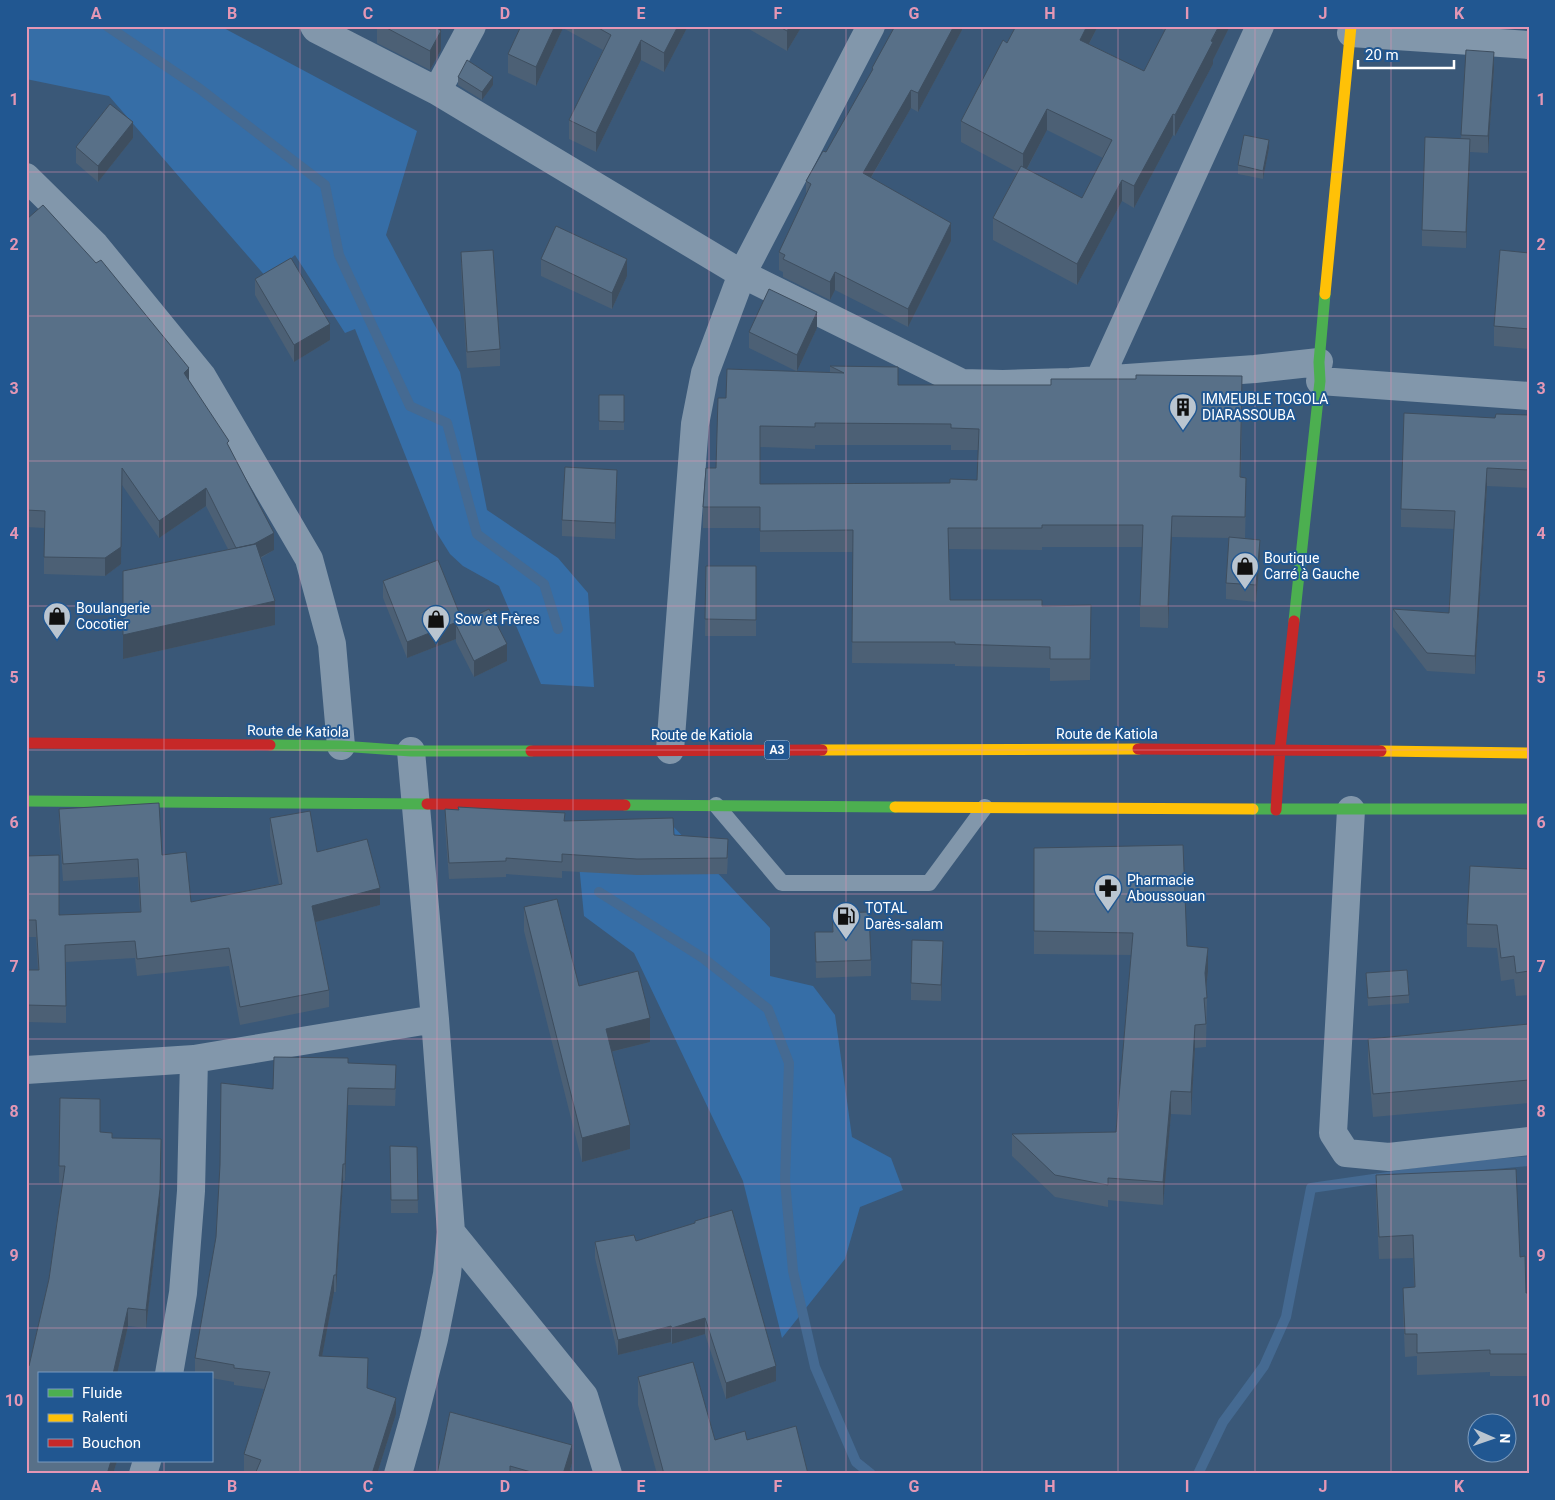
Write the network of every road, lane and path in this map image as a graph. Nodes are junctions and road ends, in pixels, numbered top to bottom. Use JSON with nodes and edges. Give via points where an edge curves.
{"nodes":[{"id":1,"x":314,"y":26,"type":"edge"},
{"id":2,"x":472,"y":26,"type":"edge"},
{"id":3,"x":871,"y":26,"type":"edge"},
{"id":4,"x":1260,"y":26,"type":"edge"},
{"id":5,"x":1351,"y":30,"type":"edge"},
{"id":6,"x":1529,"y":45,"type":"edge"},
{"id":7,"x":438,"y":91,"type":"junction"},
{"id":8,"x":26,"y":177,"type":"edge"},
{"id":9,"x":742,"y":274,"type":"junction"},
{"id":10,"x":1319,"y":372,"type":"junction"},
{"id":11,"x":1099,"y":380,"type":"junction"},
{"id":12,"x":1529,"y":396,"type":"edge"},
{"id":13,"x":26,"y":743,"type":"edge"},
{"id":14,"x":341,"y":746,"type":"junction"},
{"id":15,"x":1280,"y":749,"type":"junction"},
{"id":16,"x":670,"y":750,"type":"junction"},
{"id":17,"x":411,"y":751,"type":"junction"},
{"id":18,"x":1529,"y":753,"type":"edge"},
{"id":19,"x":26,"y":801,"type":"edge"},
{"id":20,"x":415,"y":804,"type":"junction"},
{"id":21,"x":716,"y":805,"type":"junction"},
{"id":22,"x":985,"y":807,"type":"junction"},
{"id":23,"x":1529,"y":809,"type":"edge"},
{"id":24,"x":1276,"y":810,"type":"junction"},
{"id":25,"x":1351,"y":810,"type":"junction"},
{"id":26,"x":435,"y":1019,"type":"junction"},
{"id":27,"x":194,"y":1058,"type":"junction"},
{"id":28,"x":26,"y":1070,"type":"edge"},
{"id":29,"x":1529,"y":1141,"type":"edge"},
{"id":30,"x":451,"y":1232,"type":"junction"},
{"id":31,"x":169,"y":1372,"type":"edge"},
{"id":32,"x":148,"y":1462,"type":"edge"},
{"id":33,"x":143,"y":1474,"type":"edge"},
{"id":34,"x":398,"y":1474,"type":"edge"},
{"id":35,"x":608,"y":1474,"type":"edge"}],
"edges":[{"from":1,"to":7,"type":"street"},
{"from":2,"to":7,"type":"street"},
{"from":3,"to":9,"type":"street"},
{"from":4,"to":11,"type":"street"},
{"from":5,"to":6,"type":"street"},
{"from":5,"to":10,"type":"main road"},
{"from":7,"to":9,"type":"street"},
{"from":8,"to":14,"type":"street","via":[[95,245],[202,376],[309,559],[332,644]]},
{"from":9,"to":11,"type":"street","via":[[962,383]]},
{"from":9,"to":16,"type":"street","via":[[706,373],[695,424]]},
{"from":10,"to":11,"type":"street","via":[[1255,369]]},
{"from":10,"to":12,"type":"street"},
{"from":10,"to":15,"type":"main road"},
{"from":13,"to":14,"type":"main road","name":"Route de Katiola","number":"A3"},
{"from":14,"to":17,"type":"main road","name":"Route de Katiola","number":"A3"},
{"from":15,"to":16,"type":"main road","name":"Route de Katiola","number":"A3"},
{"from":15,"to":18,"type":"main road","name":"Route de Katiola","number":"A3"},
{"from":15,"to":24,"type":"main road"},
{"from":16,"to":17,"type":"main road","name":"Route de Katiola","number":"A3"},
{"from":17,"to":20,"type":"street"},
{"from":19,"to":20,"type":"main road"},
{"from":20,"to":21,"type":"main road"},
{"from":20,"to":26,"type":"street"},
{"from":21,"to":22,"type":"main road"},
{"from":21,"to":22,"type":"lane","via":[[782,883],[929,884]]},
{"from":22,"to":24,"type":"main road"},
{"from":23,"to":25,"type":"main road"},
{"from":24,"to":25,"type":"main road"},
{"from":25,"to":29,"type":"street","via":[[1333,1133],[1346,1154],[1389,1156]]},
{"from":26,"to":27,"type":"street"},
{"from":26,"to":30,"type":"street"},
{"from":27,"to":28,"type":"street"},
{"from":27,"to":31,"type":"street","via":[[192,1191],[183,1293]]},
{"from":30,"to":34,"type":"street","via":[[447,1274],[434,1339]]},
{"from":30,"to":35,"type":"street","via":[[584,1396]]},
{"from":32,"to":33,"type":"street"}]}
